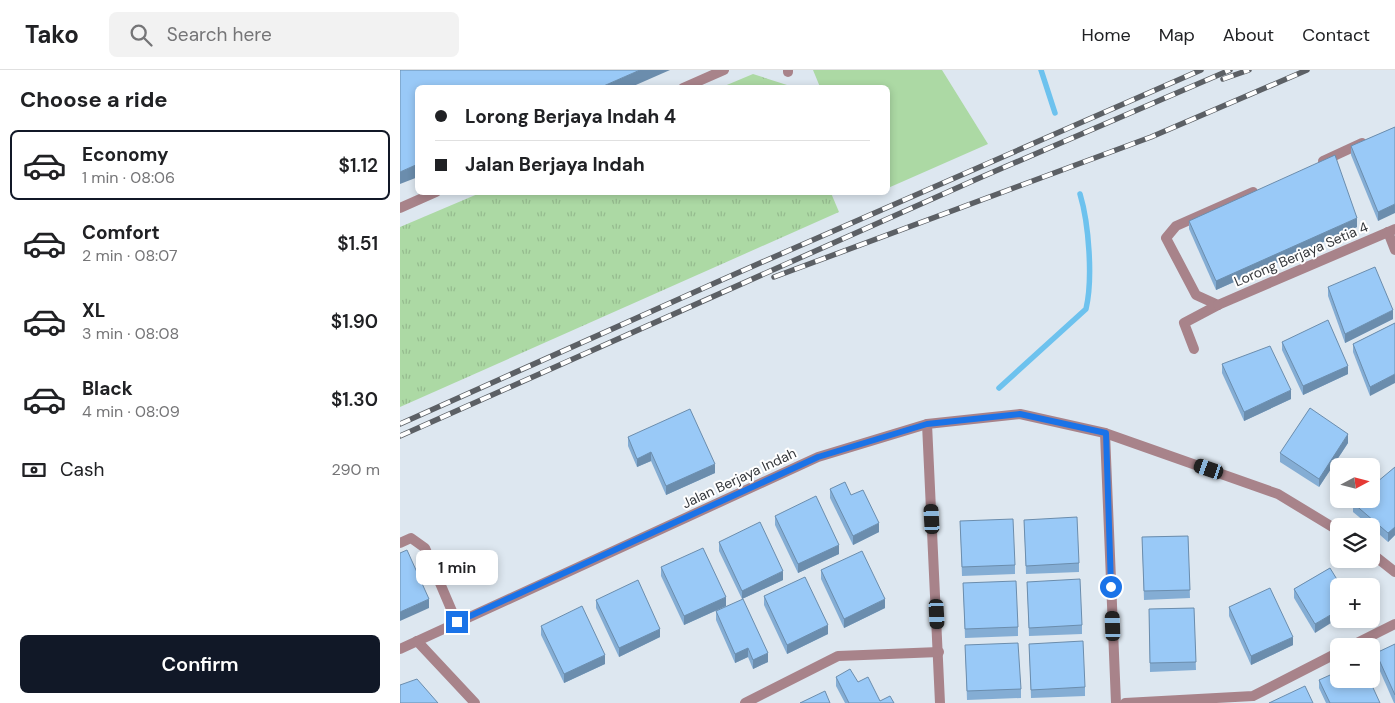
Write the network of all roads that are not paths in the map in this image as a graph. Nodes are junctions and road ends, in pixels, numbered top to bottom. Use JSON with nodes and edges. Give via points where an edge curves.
{"nodes":[{"id":1,"x":724,"y":70,"type":"edge"},
{"id":2,"x":690,"y":85,"type":"edge"},
{"id":3,"x":1371,"y":140,"type":"edge"},
{"id":4,"x":1311,"y":166,"type":"edge"},
{"id":5,"x":1266,"y":186,"type":"edge"},
{"id":6,"x":429,"y":195,"type":"edge"},
{"id":7,"x":400,"y":208,"type":"edge"},
{"id":8,"x":1392,"y":231,"type":"edge"},
{"id":9,"x":1395,"y":250,"type":"edge"},
{"id":10,"x":1218,"y":305,"type":"junction"},
{"id":11,"x":1194,"y":349,"type":"dead end"},
{"id":12,"x":927,"y":424,"type":"junction"},
{"id":13,"x":1106,"y":433,"type":"junction"},
{"id":14,"x":1330,"y":526,"type":"edge"},
{"id":15,"x":400,"y":543,"type":"edge"},
{"id":16,"x":1380,"y":560,"type":"edge"},
{"id":17,"x":1395,"y":572,"type":"edge"},
{"id":18,"x":457,"y":622,"type":"junction"},
{"id":19,"x":1395,"y":624,"type":"edge"},
{"id":20,"x":1367,"y":638,"type":"edge"},
{"id":21,"x":417,"y":640,"type":"junction"},
{"id":22,"x":400,"y":649,"type":"edge"},
{"id":23,"x":939,"y":652,"type":"junction"},
{"id":24,"x":1330,"y":657,"type":"edge"},
{"id":25,"x":475,"y":703,"type":"edge"},
{"id":26,"x":745,"y":703,"type":"edge"},
{"id":27,"x":940,"y":703,"type":"edge"},
{"id":28,"x":1116,"y":703,"type":"edge"},
{"id":29,"x":1124,"y":703,"type":"edge"}],
"edges":[{"from":1,"to":2,"type":"street"},
{"from":3,"to":4,"type":"street"},
{"from":5,"to":10,"type":"street","via":[[1176,226],[1166,238],[1196,295]]},
{"from":6,"to":7,"type":"street"},
{"from":8,"to":9,"type":"street"},
{"from":8,"to":10,"type":"street","name":"Lorong Berjaya Setia 4"},
{"from":10,"to":11,"type":"street","name":"Lorong Berjaya Setia 4","via":[[1184,323]]},
{"from":12,"to":13,"type":"street","name":"Jalan Berjaya Indah","via":[[1020,414]]},
{"from":12,"to":18,"type":"street","name":"Jalan Berjaya Indah","via":[[818,457]]},
{"from":12,"to":23,"type":"street"},
{"from":13,"to":14,"type":"street","name":"Jalan Berjaya Indah","via":[[1278,494]]},
{"from":13,"to":28,"type":"street"},
{"from":15,"to":18,"type":"street","via":[[411,538],[425,548]]},
{"from":16,"to":17,"type":"street"},
{"from":18,"to":21,"type":"street","name":"Jalan Berjaya Indah"},
{"from":19,"to":20,"type":"street"},
{"from":21,"to":22,"type":"street","name":"Jalan Berjaya Indah"},
{"from":21,"to":25,"type":"street"},
{"from":23,"to":26,"type":"street","via":[[838,656]]},
{"from":23,"to":27,"type":"street"},
{"from":24,"to":29,"type":"street","via":[[1253,696]]}]}
